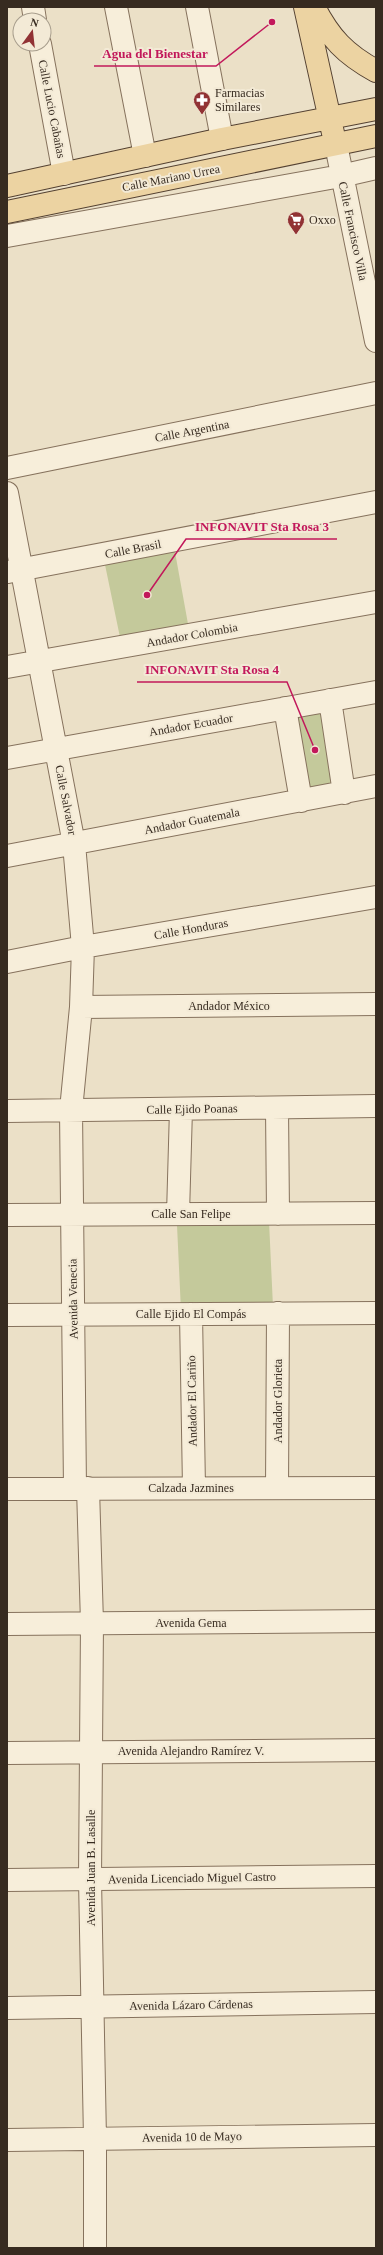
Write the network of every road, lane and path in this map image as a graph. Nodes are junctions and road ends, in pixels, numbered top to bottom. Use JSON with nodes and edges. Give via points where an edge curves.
{"nodes":[{"id":1,"x":116,"y":7,"type":"edge"},
{"id":2,"x":196,"y":7,"type":"edge"},
{"id":3,"x":305,"y":7,"type":"edge"},
{"id":4,"x":314,"y":7,"type":"edge"},
{"id":5,"x":41,"y":52,"type":"edge"},
{"id":6,"x":376,"y":71,"type":"edge"},
{"id":7,"x":376,"y":109,"type":"edge"},
{"id":8,"x":329,"y":118,"type":"junction"},
{"id":9,"x":376,"y":136,"type":"edge"},
{"id":10,"x":222,"y":139,"type":"junction"},
{"id":11,"x":336,"y":145,"type":"junction"},
{"id":12,"x":145,"y":156,"type":"junction"},
{"id":13,"x":376,"y":168,"type":"edge"},
{"id":14,"x":64,"y":174,"type":"junction"},
{"id":15,"x":342,"y":176,"type":"junction"},
{"id":16,"x":7,"y":186,"type":"edge"},
{"id":17,"x":7,"y":212,"type":"edge"},
{"id":18,"x":7,"y":236,"type":"edge"},
{"id":19,"x":376,"y":341,"type":"edge"},
{"id":20,"x":376,"y":393,"type":"edge"},
{"id":21,"x":7,"y":468,"type":"edge"},
{"id":22,"x":7,"y":493,"type":"edge"},
{"id":23,"x":376,"y":502,"type":"edge"},
{"id":24,"x":14,"y":571,"type":"edge"},
{"id":25,"x":376,"y":602,"type":"edge"},
{"id":26,"x":39,"y":662,"type":"junction"},
{"id":27,"x":7,"y":667,"type":"edge"},
{"id":28,"x":376,"y":692,"type":"edge"},
{"id":29,"x":330,"y":700,"type":"junction"},
{"id":30,"x":285,"y":708,"type":"junction"},
{"id":31,"x":56,"y":749,"type":"junction"},
{"id":32,"x":7,"y":758,"type":"edge"},
{"id":33,"x":376,"y":786,"type":"edge"},
{"id":34,"x":344,"y":793,"type":"junction"},
{"id":35,"x":301,"y":801,"type":"junction"},
{"id":36,"x":74,"y":844,"type":"junction"},
{"id":37,"x":7,"y":856,"type":"edge"},
{"id":38,"x":376,"y":897,"type":"edge"},
{"id":39,"x":83,"y":947,"type":"junction"},
{"id":40,"x":7,"y":962,"type":"edge"},
{"id":41,"x":376,"y":1004,"type":"edge"},
{"id":42,"x":81,"y":1007,"type":"junction"},
{"id":43,"x":376,"y":1106,"type":"edge"},
{"id":44,"x":277,"y":1108,"type":"junction"},
{"id":45,"x":181,"y":1109,"type":"junction"},
{"id":46,"x":71,"y":1110,"type":"junction"},
{"id":47,"x":7,"y":1111,"type":"edge"},
{"id":48,"x":376,"y":1213,"type":"edge"},
{"id":49,"x":178,"y":1214,"type":"junction"},
{"id":50,"x":278,"y":1214,"type":"junction"},
{"id":51,"x":7,"y":1215,"type":"edge"},
{"id":52,"x":71,"y":1215,"type":"junction"},
{"id":53,"x":278,"y":1313,"type":"junction"},
{"id":54,"x":376,"y":1313,"type":"edge"},
{"id":55,"x":74,"y":1314,"type":"junction"},
{"id":56,"x":191,"y":1314,"type":"junction"},
{"id":57,"x":7,"y":1315,"type":"edge"},
{"id":58,"x":7,"y":1488,"type":"edge"},
{"id":59,"x":82,"y":1488,"type":"junction"},
{"id":60,"x":194,"y":1488,"type":"junction"},
{"id":61,"x":277,"y":1488,"type":"junction"},
{"id":62,"x":376,"y":1488,"type":"edge"},
{"id":63,"x":376,"y":1621,"type":"edge"},
{"id":64,"x":7,"y":1624,"type":"edge"},
{"id":65,"x":92,"y":1624,"type":"junction"},
{"id":66,"x":376,"y":1750,"type":"edge"},
{"id":67,"x":92,"y":1752,"type":"junction"},
{"id":68,"x":7,"y":1753,"type":"edge"},
{"id":69,"x":376,"y":1876,"type":"edge"},
{"id":70,"x":90,"y":1879,"type":"junction"},
{"id":71,"x":7,"y":1880,"type":"edge"},
{"id":72,"x":376,"y":2002,"type":"edge"},
{"id":73,"x":92,"y":2006,"type":"junction"},
{"id":74,"x":7,"y":2008,"type":"edge"},
{"id":75,"x":376,"y":2135,"type":"edge"},
{"id":76,"x":95,"y":2139,"type":"junction"},
{"id":77,"x":7,"y":2140,"type":"edge"},
{"id":78,"x":95,"y":2248,"type":"edge"}],
"edges":[{"from":1,"to":12,"type":"street"},
{"from":2,"to":10,"type":"street"},
{"from":3,"to":8,"type":"main road"},
{"from":4,"to":6,"type":"main road","via":[[337,43],[356,60]]},
{"from":5,"to":14,"type":"street","name":"Calle Lucio Cabañas"},
{"from":7,"to":8,"type":"main road"},
{"from":8,"to":10,"type":"main road"},
{"from":8,"to":11,"type":"main road"},
{"from":9,"to":11,"type":"main road","name":"Calle Mariano Urrea"},
{"from":10,"to":12,"type":"main road"},
{"from":11,"to":15,"type":"street","name":"Calle Francisco Villa"},
{"from":11,"to":17,"type":"main road","name":"Calle Mariano Urrea"},
{"from":12,"to":14,"type":"main road"},
{"from":13,"to":15,"type":"street"},
{"from":14,"to":16,"type":"main road"},
{"from":15,"to":18,"type":"street"},
{"from":15,"to":19,"type":"street","name":"Calle Francisco Villa"},
{"from":20,"to":21,"type":"street","name":"Calle Argentina"},
{"from":22,"to":24,"type":"street","name":"Calle Salvador"},
{"from":23,"to":24,"type":"street","name":"Calle Brasil"},
{"from":24,"to":26,"type":"street","name":"Calle Salvador"},
{"from":25,"to":26,"type":"street","name":"Andador Colombia"},
{"from":26,"to":27,"type":"street","name":"Andador Colombia"},
{"from":26,"to":31,"type":"street","name":"Calle Salvador"},
{"from":28,"to":29,"type":"street","name":"Andador Ecuador"},
{"from":29,"to":30,"type":"street","name":"Andador Ecuador"},
{"from":29,"to":34,"type":"street"},
{"from":30,"to":31,"type":"street","name":"Andador Ecuador"},
{"from":30,"to":35,"type":"street"},
{"from":31,"to":32,"type":"street","name":"Andador Ecuador"},
{"from":31,"to":36,"type":"street","name":"Calle Salvador"},
{"from":33,"to":34,"type":"street","name":"Andador Guatemala"},
{"from":34,"to":35,"type":"street","name":"Andador Guatemala"},
{"from":35,"to":36,"type":"street","name":"Andador Guatemala"},
{"from":36,"to":37,"type":"street","name":"Andador Guatemala"},
{"from":36,"to":39,"type":"street","name":"Calle Salvador"},
{"from":38,"to":39,"type":"street","name":"Calle Honduras"},
{"from":39,"to":40,"type":"street","name":"Calle Honduras"},
{"from":39,"to":42,"type":"street","name":"Calle Salvador"},
{"from":41,"to":42,"type":"street","name":"Andador México"},
{"from":42,"to":46,"type":"street","name":"Calle Salvador"},
{"from":43,"to":44,"type":"street","name":"Calle Ejido Poanas"},
{"from":44,"to":45,"type":"street","name":"Calle Ejido Poanas"},
{"from":44,"to":50,"type":"street"},
{"from":45,"to":46,"type":"street","name":"Calle Ejido Poanas"},
{"from":45,"to":49,"type":"street"},
{"from":46,"to":47,"type":"street","name":"Calle Ejido Poanas"},
{"from":46,"to":52,"type":"street","name":"Avenida Venecia"},
{"from":48,"to":50,"type":"street","name":"Calle San Felipe"},
{"from":49,"to":50,"type":"street","name":"Calle San Felipe"},
{"from":49,"to":52,"type":"street","name":"Calle San Felipe"},
{"from":51,"to":52,"type":"street","name":"Calle San Felipe"},
{"from":52,"to":55,"type":"street","name":"Avenida Venecia"},
{"from":53,"to":54,"type":"street","name":"Calle Ejido El Compás"},
{"from":53,"to":56,"type":"street","name":"Calle Ejido El Compás"},
{"from":53,"to":61,"type":"street","name":"Andador Glorieta"},
{"from":55,"to":56,"type":"street","name":"Calle Ejido El Compás"},
{"from":55,"to":57,"type":"street","name":"Calle Ejido El Compás"},
{"from":55,"to":59,"type":"street","name":"Avenida Venecia"},
{"from":56,"to":60,"type":"street","name":"Andador El Cariño"},
{"from":58,"to":59,"type":"street","name":"Calzada Jazmines"},
{"from":59,"to":60,"type":"street","name":"Calzada Jazmines"},
{"from":59,"to":65,"type":"street","name":"Avenida Juan B. Lasalle"},
{"from":60,"to":61,"type":"street","name":"Calzada Jazmines"},
{"from":61,"to":62,"type":"street","name":"Calzada Jazmines"},
{"from":63,"to":65,"type":"street","name":"Avenida Gema"},
{"from":64,"to":65,"type":"street","name":"Avenida Gema"},
{"from":65,"to":67,"type":"street","name":"Avenida Juan B. Lasalle"},
{"from":66,"to":67,"type":"street","name":"Avenida Alejandro Ramírez V."},
{"from":67,"to":68,"type":"street","name":"Avenida Alejandro Ramírez V."},
{"from":67,"to":70,"type":"street","name":"Avenida Juan B. Lasalle"},
{"from":69,"to":70,"type":"street","name":"Avenida Licenciado Miguel Castro"},
{"from":70,"to":71,"type":"street","name":"Avenida Licenciado Miguel Castro"},
{"from":70,"to":73,"type":"street","name":"Avenida Juan B. Lasalle"},
{"from":72,"to":73,"type":"street","name":"Avenida Lázaro Cárdenas"},
{"from":73,"to":74,"type":"street","name":"Avenida Lázaro Cárdenas"},
{"from":73,"to":76,"type":"street","name":"Avenida Juan B. Lasalle"},
{"from":75,"to":76,"type":"street","name":"Avenida 10 de Mayo"},
{"from":76,"to":77,"type":"street","name":"Avenida 10 de Mayo"},
{"from":76,"to":78,"type":"street","name":"Avenida Juan B. Lasalle"}]}
